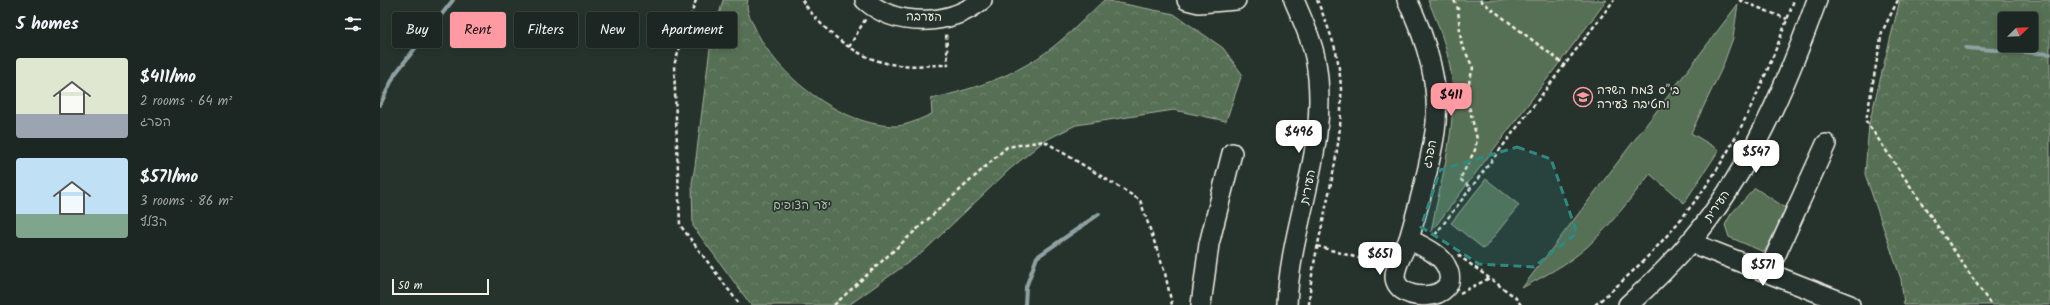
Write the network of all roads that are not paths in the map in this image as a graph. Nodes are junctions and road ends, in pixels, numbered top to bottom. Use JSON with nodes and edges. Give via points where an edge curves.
{"nodes":[{"id":1,"x":982,"y":0,"type":"edge"},
{"id":2,"x":1187,"y":0,"type":"edge"},
{"id":3,"x":1236,"y":0,"type":"edge"},
{"id":4,"x":1294,"y":0,"type":"edge"},
{"id":5,"x":1407,"y":0,"type":"edge"},
{"id":6,"x":1817,"y":0,"type":"edge"},
{"id":7,"x":869,"y":3,"type":"edge"},
{"id":8,"x":1826,"y":144,"type":"dead end"},
{"id":9,"x":1232,"y":153,"type":"dead end"},
{"id":10,"x":1410,"y":239,"type":"junction"},
{"id":11,"x":1689,"y":242,"type":"junction"},
{"id":12,"x":1768,"y":272,"type":"junction"},
{"id":13,"x":1201,"y":305,"type":"edge"},
{"id":14,"x":1287,"y":305,"type":"edge"},
{"id":15,"x":1628,"y":305,"type":"edge"},
{"id":16,"x":1850,"y":305,"type":"edge"}],
"edges":[{"from":1,"to":7,"type":"street","name":"הערבה","via":[[964,12],[945,18],[915,20],[898,16]]},
{"from":2,"to":3,"type":"street","via":[[1199,3]]},
{"from":4,"to":14,"type":"street","name":"העירית","via":[[1315,57],[1319,119],[1315,155],[1290,272]]},
{"from":5,"to":10,"type":"street","name":"הפרג","via":[[1428,56],[1436,103],[1431,154]]},
{"from":6,"to":11,"type":"street","name":"העירית","via":[[1791,69],[1763,129],[1728,190]]},
{"from":8,"to":12,"type":"street"},
{"from":9,"to":13,"type":"street","via":[[1210,244]]},
{"from":10,"to":10,"type":"street","name":"הפרג","via":[[1440,258],[1449,275],[1441,297],[1424,305],[1403,298],[1395,281],[1396,270]]},
{"from":11,"to":12,"type":"street"},
{"from":11,"to":15,"type":"street","name":"העירית"},
{"from":12,"to":16,"type":"street"}]}
